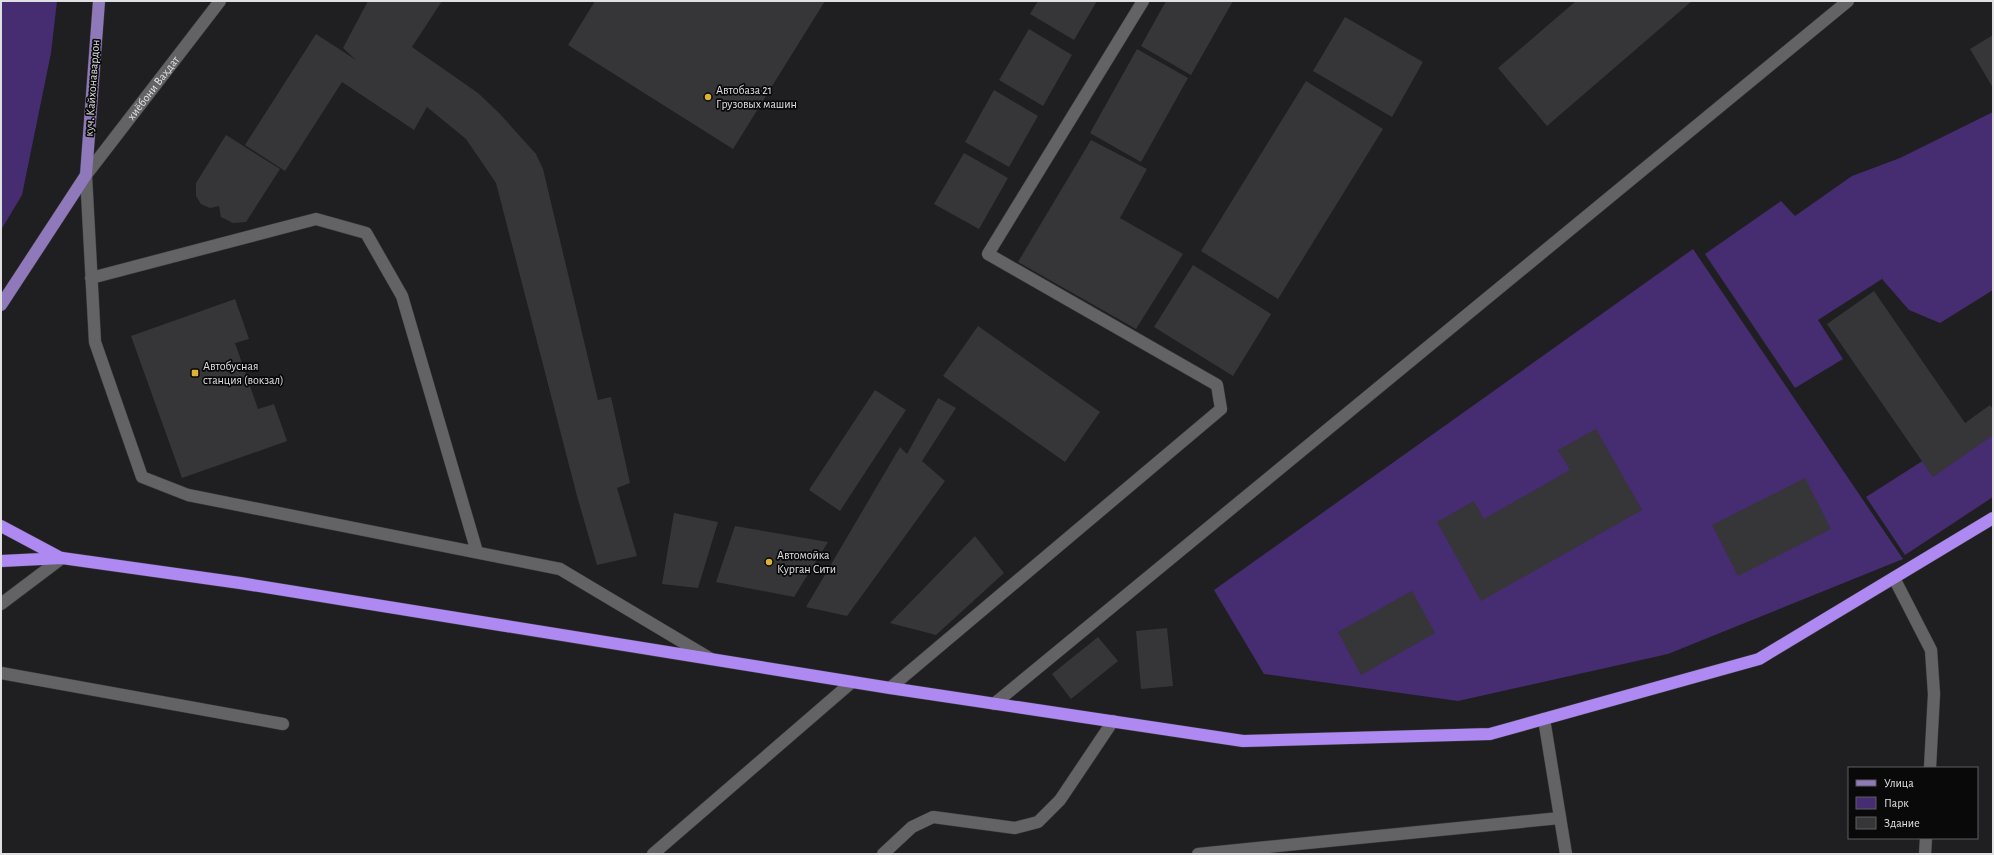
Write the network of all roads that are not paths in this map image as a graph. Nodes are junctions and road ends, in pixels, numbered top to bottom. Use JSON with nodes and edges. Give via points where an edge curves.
{"nodes":[{"id":1,"x":99,"y":1,"type":"edge"},
{"id":2,"x":220,"y":1,"type":"edge"},
{"id":3,"x":1143,"y":1,"type":"edge"},
{"id":4,"x":1848,"y":1,"type":"edge"},
{"id":5,"x":86,"y":175,"type":"junction"},
{"id":6,"x":92,"y":278,"type":"junction"},
{"id":7,"x":1,"y":305,"type":"edge"},
{"id":8,"x":1993,"y":518,"type":"edge"},
{"id":9,"x":1,"y":526,"type":"edge"},
{"id":10,"x":477,"y":552,"type":"junction"},
{"id":11,"x":62,"y":558,"type":"junction"},
{"id":12,"x":1,"y":561,"type":"edge"},
{"id":13,"x":1894,"y":578,"type":"junction"},
{"id":14,"x":1,"y":604,"type":"edge"},
{"id":15,"x":712,"y":659,"type":"junction"},
{"id":16,"x":1,"y":672,"type":"edge"},
{"id":17,"x":852,"y":682,"type":"junction"},
{"id":18,"x":890,"y":688,"type":"junction"},
{"id":19,"x":994,"y":704,"type":"junction"},
{"id":20,"x":1544,"y":719,"type":"junction"},
{"id":21,"x":1113,"y":721,"type":"junction"},
{"id":22,"x":283,"y":724,"type":"dead end"},
{"id":23,"x":1930,"y":767,"type":"edge"},
{"id":24,"x":1560,"y":818,"type":"junction"},
{"id":25,"x":1926,"y":839,"type":"edge"},
{"id":26,"x":653,"y":854,"type":"edge"},
{"id":27,"x":884,"y":854,"type":"edge"},
{"id":28,"x":1198,"y":854,"type":"edge"},
{"id":29,"x":1566,"y":854,"type":"edge"},
{"id":30,"x":1925,"y":854,"type":"edge"}],
"edges":[{"from":1,"to":5,"type":"main road","name":"куч. Кайхонавардон"},
{"from":2,"to":5,"type":"street","name":"хиёбони Ваҳдат"},
{"from":3,"to":18,"type":"street","via":[[988,254],[1217,386],[1221,409]]},
{"from":4,"to":19,"type":"street"},
{"from":5,"to":6,"type":"street"},
{"from":5,"to":7,"type":"main road"},
{"from":6,"to":10,"type":"street","via":[[95,342],[142,477],[188,495]]},
{"from":6,"to":10,"type":"street","via":[[316,219],[366,233],[402,296]]},
{"from":8,"to":13,"type":"highway"},
{"from":9,"to":11,"type":"highway"},
{"from":10,"to":15,"type":"street","via":[[560,569]]},
{"from":11,"to":12,"type":"highway"},
{"from":11,"to":14,"type":"street"},
{"from":11,"to":15,"type":"highway","via":[[248,584]]},
{"from":13,"to":20,"type":"highway","via":[[1759,659]]},
{"from":13,"to":23,"type":"street","via":[[1931,650],[1934,694]]},
{"from":15,"to":17,"type":"highway"},
{"from":16,"to":22,"type":"street"},
{"from":17,"to":18,"type":"highway"},
{"from":17,"to":26,"type":"street"},
{"from":18,"to":19,"type":"highway"},
{"from":19,"to":21,"type":"highway"},
{"from":20,"to":21,"type":"highway","via":[[1490,734],[1243,741]]},
{"from":20,"to":24,"type":"street"},
{"from":21,"to":27,"type":"street","via":[[1060,800],[1038,822],[1015,828],[933,817],[912,827]]},
{"from":24,"to":28,"type":"street"},
{"from":24,"to":29,"type":"street"},
{"from":25,"to":30,"type":"street"}]}
